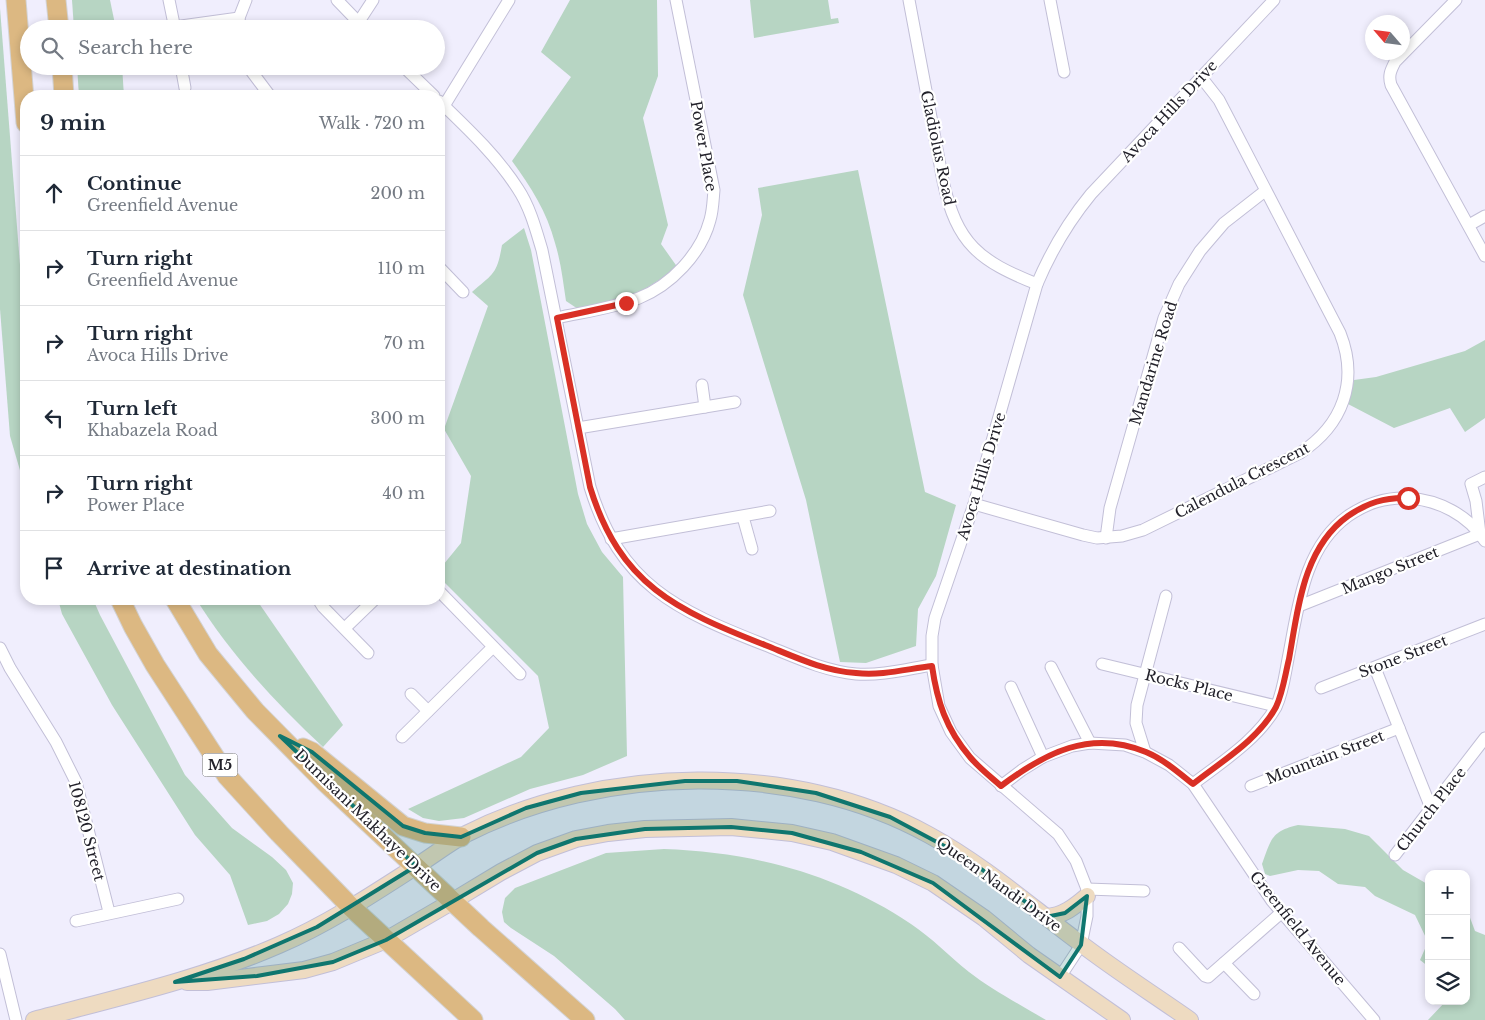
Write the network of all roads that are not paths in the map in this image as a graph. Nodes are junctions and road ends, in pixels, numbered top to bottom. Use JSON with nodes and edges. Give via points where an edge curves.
{"nodes":[{"id":1,"x":16,"y":0,"type":"edge"},
{"id":2,"x":56,"y":0,"type":"edge"},
{"id":3,"x":169,"y":0,"type":"edge"},
{"id":4,"x":246,"y":0,"type":"edge"},
{"id":5,"x":337,"y":0,"type":"edge"},
{"id":6,"x":373,"y":0,"type":"edge"},
{"id":7,"x":509,"y":0,"type":"edge"},
{"id":8,"x":676,"y":0,"type":"edge"},
{"id":9,"x":908,"y":0,"type":"edge"},
{"id":10,"x":1050,"y":0,"type":"edge"},
{"id":11,"x":1274,"y":0,"type":"edge"},
{"id":12,"x":1454,"y":1,"type":"edge"},
{"id":13,"x":58,"y":20,"type":"edge"},
{"id":14,"x":173,"y":20,"type":"edge"},
{"id":15,"x":241,"y":20,"type":"edge"},
{"id":16,"x":355,"y":20,"type":"edge"},
{"id":17,"x":364,"y":20,"type":"edge"},
{"id":18,"x":20,"y":49,"type":"edge"},
{"id":19,"x":1064,"y":72,"type":"dead end"},
{"id":20,"x":22,"y":75,"type":"edge"},
{"id":21,"x":63,"y":75,"type":"edge"},
{"id":22,"x":183,"y":75,"type":"edge"},
{"id":23,"x":254,"y":75,"type":"edge"},
{"id":24,"x":412,"y":75,"type":"edge"},
{"id":25,"x":1201,"y":77,"type":"junction"},
{"id":26,"x":185,"y":88,"type":"dead end"},
{"id":27,"x":23,"y":90,"type":"edge"},
{"id":28,"x":64,"y":90,"type":"edge"},
{"id":29,"x":266,"y":90,"type":"edge"},
{"id":30,"x":428,"y":90,"type":"edge"},
{"id":31,"x":445,"y":99,"type":"edge"},
{"id":32,"x":445,"y":112,"type":"edge"},
{"id":33,"x":1265,"y":190,"type":"junction"},
{"id":34,"x":1485,"y":216,"type":"edge"},
{"id":35,"x":1469,"y":225,"type":"junction"},
{"id":36,"x":1485,"y":256,"type":"edge"},
{"id":37,"x":445,"y":274,"type":"edge"},
{"id":38,"x":1037,"y":284,"type":"junction"},
{"id":39,"x":462,"y":292,"type":"dead end"},
{"id":40,"x":557,"y":318,"type":"junction"},
{"id":41,"x":702,"y":385,"type":"dead end"},
{"id":42,"x":735,"y":402,"type":"dead end"},
{"id":43,"x":705,"y":407,"type":"junction"},
{"id":44,"x":578,"y":428,"type":"junction"},
{"id":45,"x":1485,"y":477,"type":"edge"},
{"id":46,"x":974,"y":504,"type":"junction"},
{"id":47,"x":770,"y":511,"type":"dead end"},
{"id":48,"x":743,"y":517,"type":"junction"},
{"id":49,"x":1483,"y":537,"type":"edge"},
{"id":50,"x":1106,"y":538,"type":"junction"},
{"id":51,"x":611,"y":539,"type":"junction"},
{"id":52,"x":752,"y":549,"type":"dead end"},
{"id":53,"x":1166,"y":596,"type":"dead end"},
{"id":54,"x":445,"y":598,"type":"edge"},
{"id":55,"x":123,"y":605,"type":"edge"},
{"id":56,"x":179,"y":605,"type":"edge"},
{"id":57,"x":323,"y":605,"type":"edge"},
{"id":58,"x":369,"y":605,"type":"edge"},
{"id":59,"x":1299,"y":606,"type":"junction"},
{"id":60,"x":1485,"y":624,"type":"edge"},
{"id":61,"x":345,"y":628,"type":"junction"},
{"id":62,"x":494,"y":647,"type":"junction"},
{"id":63,"x":0,"y":648,"type":"edge"},
{"id":64,"x":368,"y":653,"type":"dead end"},
{"id":65,"x":1102,"y":664,"type":"dead end"},
{"id":66,"x":932,"y":666,"type":"junction"},
{"id":67,"x":1052,"y":667,"type":"dead end"},
{"id":68,"x":1374,"y":668,"type":"junction"},
{"id":69,"x":520,"y":674,"type":"dead end"},
{"id":70,"x":1147,"y":675,"type":"junction"},
{"id":71,"x":1011,"y":687,"type":"dead end"},
{"id":72,"x":1321,"y":688,"type":"dead end"},
{"id":73,"x":410,"y":694,"type":"dead end"},
{"id":74,"x":1276,"y":706,"type":"junction"},
{"id":75,"x":428,"y":712,"type":"junction"},
{"id":76,"x":1399,"y":728,"type":"junction"},
{"id":77,"x":280,"y":736,"type":"junction"},
{"id":78,"x":402,"y":737,"type":"dead end"},
{"id":79,"x":1485,"y":738,"type":"edge"},
{"id":80,"x":1090,"y":742,"type":"junction"},
{"id":81,"x":1145,"y":752,"type":"junction"},
{"id":82,"x":1043,"y":757,"type":"junction"},
{"id":83,"x":1193,"y":784,"type":"junction"},
{"id":84,"x":1001,"y":786,"type":"junction"},
{"id":85,"x":1251,"y":786,"type":"dead end"},
{"id":86,"x":1431,"y":808,"type":"junction"},
{"id":87,"x":461,"y":837,"type":"junction"},
{"id":88,"x":1394,"y":855,"type":"dead end"},
{"id":89,"x":416,"y":866,"type":"junction"},
{"id":90,"x":1144,"y":891,"type":"dead end"},
{"id":91,"x":1087,"y":892,"type":"junction"},
{"id":92,"x":178,"y":899,"type":"dead end"},
{"id":93,"x":453,"y":901,"type":"junction"},
{"id":94,"x":351,"y":907,"type":"junction"},
{"id":95,"x":109,"y":912,"type":"junction"},
{"id":96,"x":1282,"y":912,"type":"junction"},
{"id":97,"x":1046,"y":917,"type":"junction"},
{"id":98,"x":76,"y":921,"type":"dead end"},
{"id":99,"x":386,"y":940,"type":"junction"},
{"id":100,"x":1081,"y":945,"type":"junction"},
{"id":101,"x":1179,"y":948,"type":"dead end"},
{"id":102,"x":0,"y":954,"type":"edge"},
{"id":103,"x":1224,"y":963,"type":"junction"},
{"id":104,"x":1060,"y":977,"type":"junction"},
{"id":105,"x":174,"y":982,"type":"junction"},
{"id":106,"x":1254,"y":994,"type":"dead end"},
{"id":107,"x":16,"y":1020,"type":"edge"},
{"id":108,"x":34,"y":1020,"type":"edge"},
{"id":109,"x":473,"y":1020,"type":"edge"},
{"id":110,"x":585,"y":1020,"type":"edge"},
{"id":111,"x":1122,"y":1020,"type":"edge"},
{"id":112,"x":1190,"y":1020,"type":"edge"},
{"id":113,"x":1374,"y":1020,"type":"edge"}],
"edges":[{"from":1,"to":18,"type":"main road"},
{"from":2,"to":13,"type":"main road"},
{"from":3,"to":14,"type":"street"},
{"from":4,"to":15,"type":"street"},
{"from":5,"to":16,"type":"street"},
{"from":6,"to":17,"type":"street"},
{"from":7,"to":31,"type":"street"},
{"from":8,"to":40,"type":"street","name":"Power Place","via":[[714,190],[704,237],[680,270],[642,297]]},
{"from":9,"to":38,"type":"street","name":"Gladiolus Road","via":[[942,181],[954,221],[972,247],[990,261]]},
{"from":10,"to":19,"type":"street"},
{"from":11,"to":25,"type":"street","name":"Avoca Hills Drive"},
{"from":12,"to":35,"type":"street","via":[[1395,62],[1389,79]]},
{"from":20,"to":27,"type":"main road"},
{"from":21,"to":28,"type":"main road"},
{"from":22,"to":26,"type":"street"},
{"from":23,"to":29,"type":"street"},
{"from":24,"to":30,"type":"street"},
{"from":25,"to":33,"type":"street","name":"Calendula Crescent","via":[[1219,100]]},
{"from":25,"to":38,"type":"street","name":"Avoca Hills Drive","via":[[1074,215],[1049,255]]},
{"from":32,"to":40,"type":"street","via":[[502,165],[520,191],[542,250]]},
{"from":33,"to":50,"type":"street","name":"Mandarine Road","via":[[1224,223],[1200,251],[1179,284],[1162,328],[1110,508]]},
{"from":33,"to":50,"type":"street","name":"Calendula Crescent","via":[[1344,344],[1348,380],[1337,415],[1321,437],[1300,453],[1143,530]]},
{"from":34,"to":35,"type":"street"},
{"from":35,"to":36,"type":"street"},
{"from":37,"to":39,"type":"street"},
{"from":38,"to":46,"type":"street","name":"Avoca Hills Drive"},
{"from":40,"to":44,"type":"street"},
{"from":41,"to":43,"type":"street"},
{"from":42,"to":43,"type":"street"},
{"from":43,"to":44,"type":"street"},
{"from":44,"to":51,"type":"street","via":[[595,502]]},
{"from":45,"to":49,"type":"street","via":[[1471,484]]},
{"from":46,"to":50,"type":"street","name":"Calendula Crescent","via":[[1083,536]]},
{"from":46,"to":66,"type":"street","name":"Avoca Hills Drive","via":[[936,618]]},
{"from":47,"to":48,"type":"street"},
{"from":48,"to":51,"type":"street"},
{"from":48,"to":52,"type":"street"},
{"from":49,"to":59,"type":"street","name":"Mango Street"},
{"from":49,"to":59,"type":"street","via":[[1454,511],[1431,502],[1398,498],[1369,503],[1344,519],[1324,541],[1310,566]]},
{"from":51,"to":66,"type":"street","via":[[636,573],[684,610],[812,664],[857,674]]},
{"from":53,"to":70,"type":"street"},
{"from":54,"to":62,"type":"street"},
{"from":55,"to":94,"type":"main road","number":"M5","via":[[155,665],[227,776]]},
{"from":56,"to":77,"type":"main road","name":"Dumisani Makhaye Drive","via":[[214,661]]},
{"from":57,"to":61,"type":"street"},
{"from":58,"to":61,"type":"street"},
{"from":59,"to":74,"type":"street","via":[[1284,685]]},
{"from":60,"to":68,"type":"street","name":"Stone Street"},
{"from":61,"to":64,"type":"street"},
{"from":62,"to":69,"type":"street"},
{"from":62,"to":75,"type":"street"},
{"from":63,"to":95,"type":"street","name":"108120 Street","via":[[76,782]]},
{"from":65,"to":70,"type":"street","name":"Rocks Place"},
{"from":66,"to":84,"type":"street","name":"Avoca Hills Drive","via":[[939,706],[951,732],[970,758]]},
{"from":67,"to":80,"type":"street"},
{"from":68,"to":72,"type":"street","name":"Stone Street"},
{"from":68,"to":76,"type":"street"},
{"from":70,"to":74,"type":"street","name":"Rocks Place"},
{"from":70,"to":81,"type":"street","via":[[1136,715],[1137,730]]},
{"from":71,"to":82,"type":"street"},
{"from":73,"to":75,"type":"street"},
{"from":74,"to":83,"type":"street","via":[[1256,734]]},
{"from":75,"to":78,"type":"street"},
{"from":76,"to":85,"type":"street","name":"Mountain Street"},
{"from":76,"to":86,"type":"street"},
{"from":77,"to":87,"type":"main road","via":[[312,752],[402,826],[425,833]]},
{"from":77,"to":89,"type":"main road","name":"Dumisani Makhaye Drive"},
{"from":79,"to":86,"type":"street","name":"Church Place"},
{"from":80,"to":81,"type":"street","name":"Greenfield Avenue"},
{"from":80,"to":82,"type":"street","name":"Greenfield Avenue"},
{"from":81,"to":83,"type":"street","name":"Greenfield Avenue"},
{"from":82,"to":84,"type":"street","name":"Greenfield Avenue"},
{"from":83,"to":96,"type":"street","name":"Greenfield Avenue"},
{"from":84,"to":91,"type":"street","name":"Avoca Hills Drive","via":[[1058,834],[1076,861]]},
{"from":86,"to":88,"type":"street","name":"Church Place"},
{"from":87,"to":89,"type":"main road","name":"Queen Nandi Drive"},
{"from":87,"to":97,"type":"main road","name":"Queen Nandi Drive","via":[[526,808],[581,793],[685,781],[778,785],[864,807],[929,834]]},
{"from":89,"to":93,"type":"main road","name":"Dumisani Makhaye Drive"},
{"from":89,"to":94,"type":"main road","name":"Queen Nandi Drive"},
{"from":90,"to":91,"type":"street"},
{"from":91,"to":97,"type":"main road","via":[[1065,913]]},
{"from":91,"to":100,"type":"street","name":"Avoca Hills Drive","via":[[1087,916]]},
{"from":92,"to":95,"type":"street"},
{"from":93,"to":99,"type":"main road","name":"Queen Nandi Drive"},
{"from":93,"to":104,"type":"main road","name":"Queen Nandi Drive","via":[[500,872],[576,838],[679,827],[731,827],[792,833],[861,852],[934,884]]},
{"from":93,"to":110,"type":"main road","name":"Dumisani Makhaye Drive"},
{"from":94,"to":99,"type":"main road","number":"M5"},
{"from":94,"to":105,"type":"main road","name":"Queen Nandi Drive","via":[[278,946]]},
{"from":95,"to":98,"type":"street"},
{"from":96,"to":103,"type":"street"},
{"from":96,"to":113,"type":"street","name":"Greenfield Avenue"},
{"from":97,"to":100,"type":"main road","name":"Queen Nandi Drive"},
{"from":99,"to":105,"type":"main road","name":"Queen Nandi Drive","via":[[304,970],[208,982]]},
{"from":99,"to":109,"type":"main road","number":"M5"},
{"from":100,"to":104,"type":"street","name":"Avoca Hills Drive"},
{"from":100,"to":112,"type":"main road","name":"Queen Nandi Drive"},
{"from":101,"to":103,"type":"street","via":[[1206,977]]},
{"from":102,"to":107,"type":"street"},
{"from":103,"to":106,"type":"street"},
{"from":104,"to":111,"type":"main road","name":"Queen Nandi Drive"},
{"from":105,"to":108,"type":"main road","name":"Queen Nandi Drive"}]}
